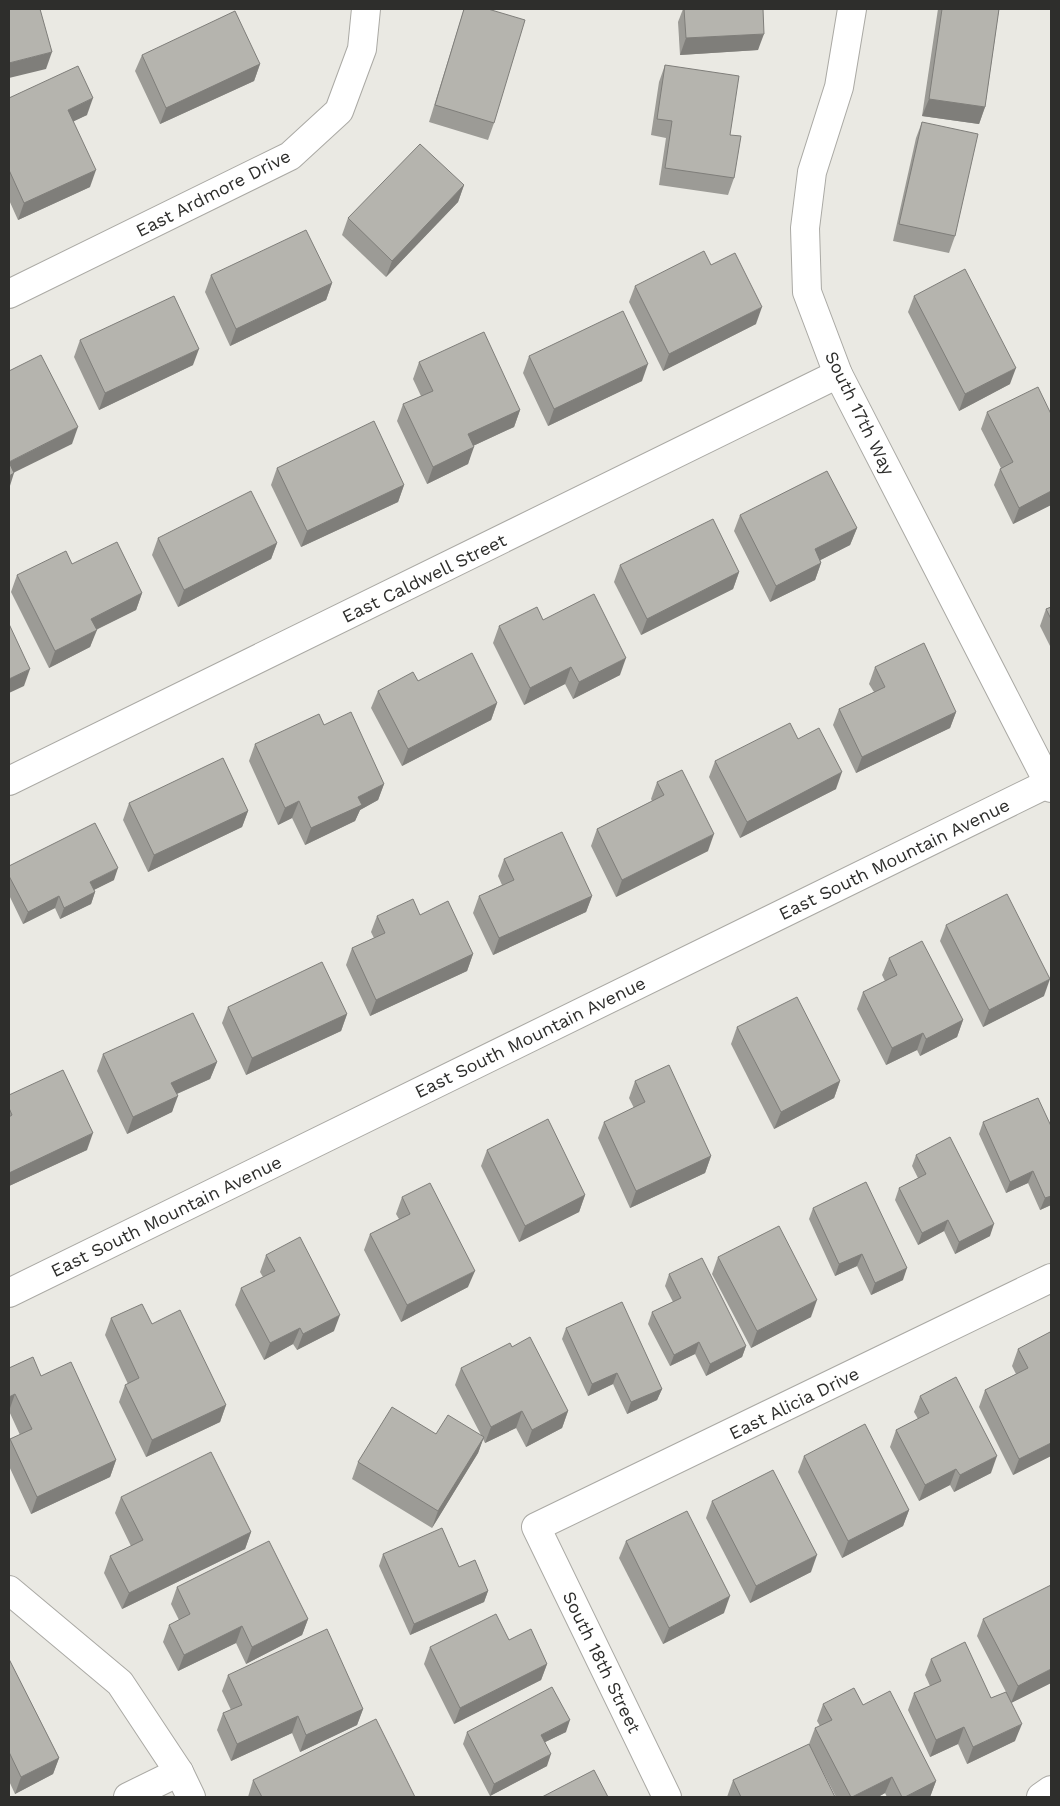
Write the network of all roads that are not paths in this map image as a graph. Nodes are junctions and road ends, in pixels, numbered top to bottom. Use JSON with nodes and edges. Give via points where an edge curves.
{"nodes":[{"id":1,"x":366,"y":9,"type":"edge"},
{"id":2,"x":852,"y":9,"type":"edge"},
{"id":3,"x":9,"y":294,"type":"edge"},
{"id":4,"x":838,"y":374,"type":"junction"},
{"id":5,"x":9,"y":782,"type":"edge"},
{"id":6,"x":1050,"y":784,"type":"edge"},
{"id":7,"x":1051,"y":1278,"type":"edge"},
{"id":8,"x":9,"y":1293,"type":"edge"},
{"id":9,"x":536,"y":1527,"type":"joint"},
{"id":10,"x":9,"y":1590,"type":"edge"},
{"id":11,"x":179,"y":1772,"type":"junction"},
{"id":12,"x":1051,"y":1790,"type":"edge"},
{"id":13,"x":128,"y":1797,"type":"edge"},
{"id":14,"x":191,"y":1797,"type":"edge"},
{"id":15,"x":667,"y":1797,"type":"edge"},
{"id":16,"x":1041,"y":1797,"type":"edge"}],
"edges":[{"from":1,"to":3,"type":"street","name":"East Ardmore Drive","via":[[362,49],[339,111],[290,156]]},
{"from":2,"to":4,"type":"street","name":"South 17th Way","via":[[839,86],[812,172],[805,228],[807,292]]},
{"from":4,"to":5,"type":"street","name":"East Caldwell Street"},
{"from":4,"to":6,"type":"street","name":"South 17th Way"},
{"from":6,"to":8,"type":"street","name":"East South Mountain Avenue"},
{"from":7,"to":9,"type":"street","name":"East Alicia Drive"},
{"from":9,"to":15,"type":"street","name":"South 18th Street"},
{"from":10,"to":11,"type":"street","via":[[120,1683]]},
{"from":11,"to":13,"type":"street"},
{"from":11,"to":14,"type":"street"},
{"from":12,"to":16,"type":"street"}]}
